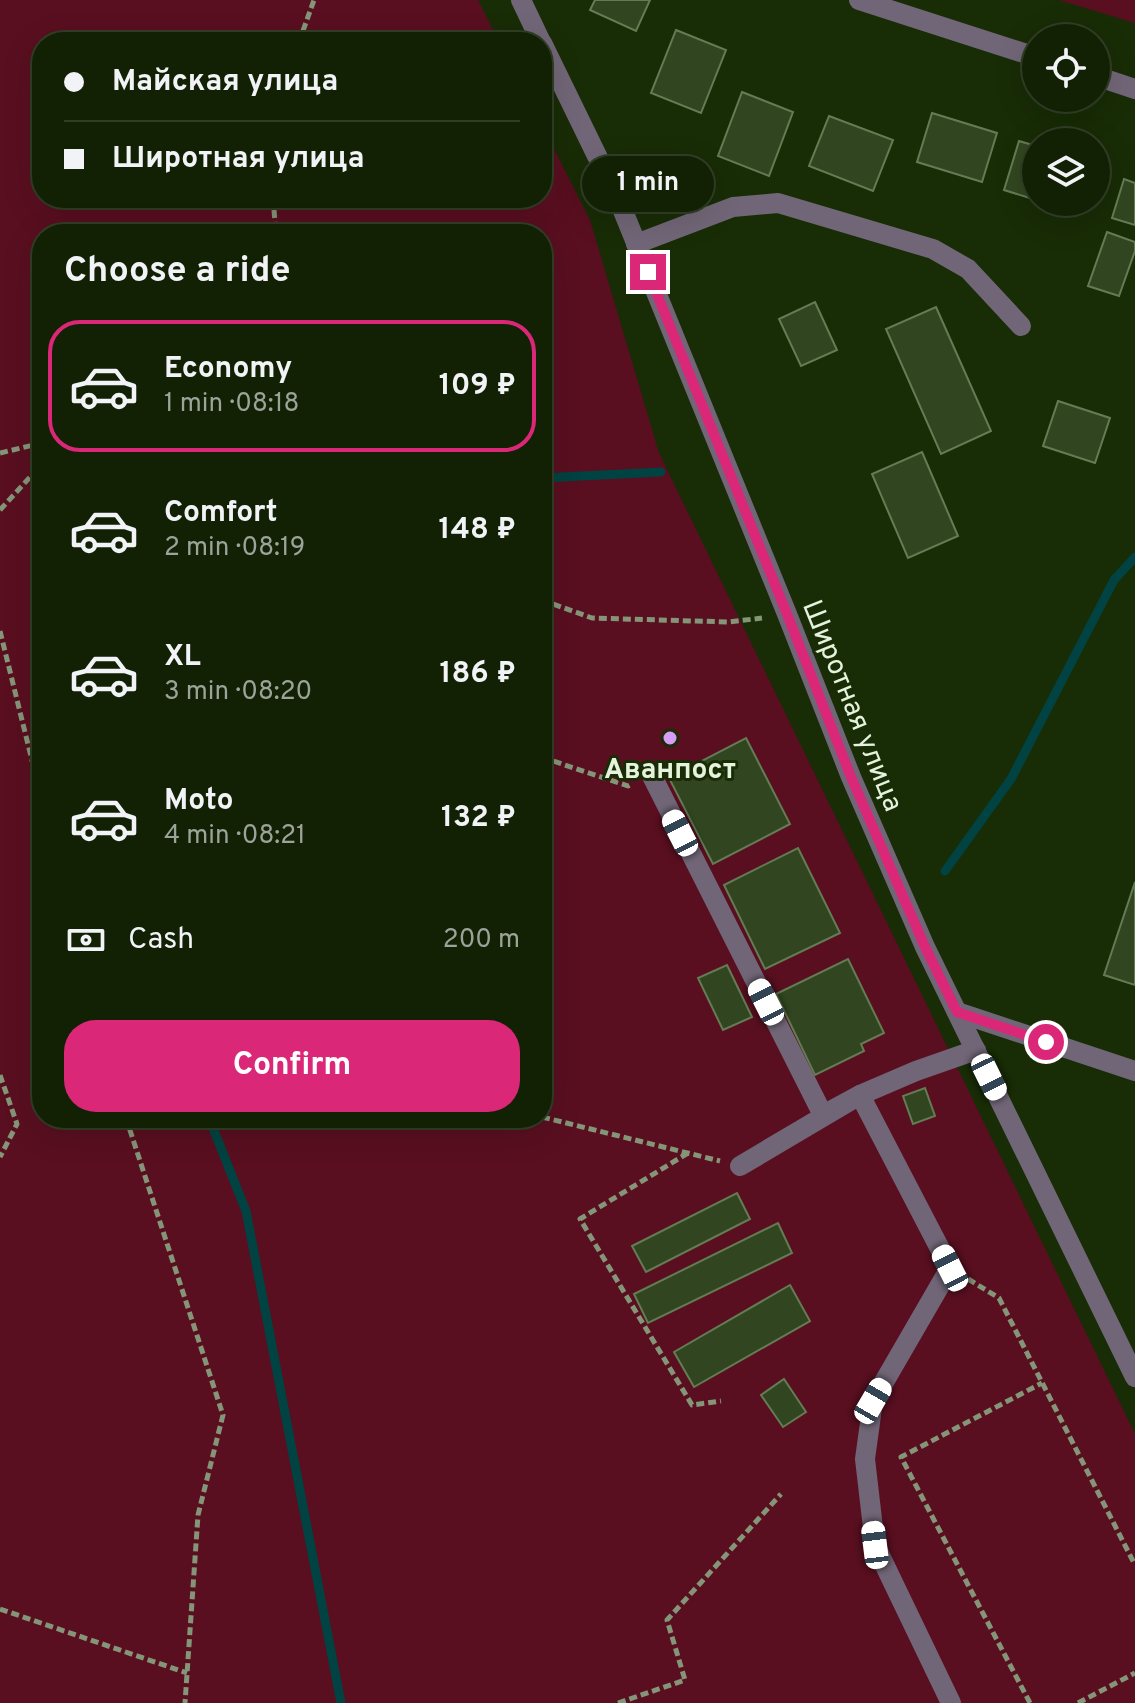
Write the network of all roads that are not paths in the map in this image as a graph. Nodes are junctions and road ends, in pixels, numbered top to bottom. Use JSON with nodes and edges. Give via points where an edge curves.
{"nodes":[{"id":1,"x":521,"y":0,"type":"edge"},
{"id":2,"x":859,"y":0,"type":"edge"},
{"id":3,"x":537,"y":32,"type":"edge"},
{"id":4,"x":1022,"y":52,"type":"edge"},
{"id":5,"x":552,"y":64,"type":"edge"},
{"id":6,"x":1110,"y":81,"type":"edge"},
{"id":7,"x":1135,"y":89,"type":"edge"},
{"id":8,"x":636,"y":244,"type":"junction"},
{"id":9,"x":1021,"y":326,"type":"dead end"},
{"id":10,"x":652,"y":776,"type":"road end"},
{"id":11,"x":957,"y":1012,"type":"junction"},
{"id":12,"x":976,"y":1050,"type":"junction"},
{"id":13,"x":1135,"y":1071,"type":"edge"},
{"id":14,"x":860,"y":1095,"type":"junction"},
{"id":15,"x":740,"y":1166,"type":"road end"},
{"id":16,"x":1135,"y":1377,"type":"edge"},
{"id":17,"x":951,"y":1703,"type":"edge"}],
"edges":[{"from":1,"to":3,"type":"street","name":"Широтная улица"},
{"from":2,"to":4,"type":"street"},
{"from":5,"to":8,"type":"street","name":"Широтная улица"},
{"from":6,"to":7,"type":"street"},
{"from":8,"to":9,"type":"street","via":[[733,207],[778,203],[933,249],[968,269]]},
{"from":8,"to":11,"type":"street","name":"Широтная улица","via":[[851,777]]},
{"from":10,"to":14,"type":"street","via":[[823,1115]]},
{"from":11,"to":12,"type":"street","name":"Широтная улица"},
{"from":11,"to":13,"type":"street"},
{"from":12,"to":14,"type":"street"},
{"from":12,"to":16,"type":"street","name":"Широтная улица"},
{"from":14,"to":15,"type":"street"},
{"from":14,"to":17,"type":"street","via":[[950,1268],[873,1401],[865,1459],[875,1545]]}]}
